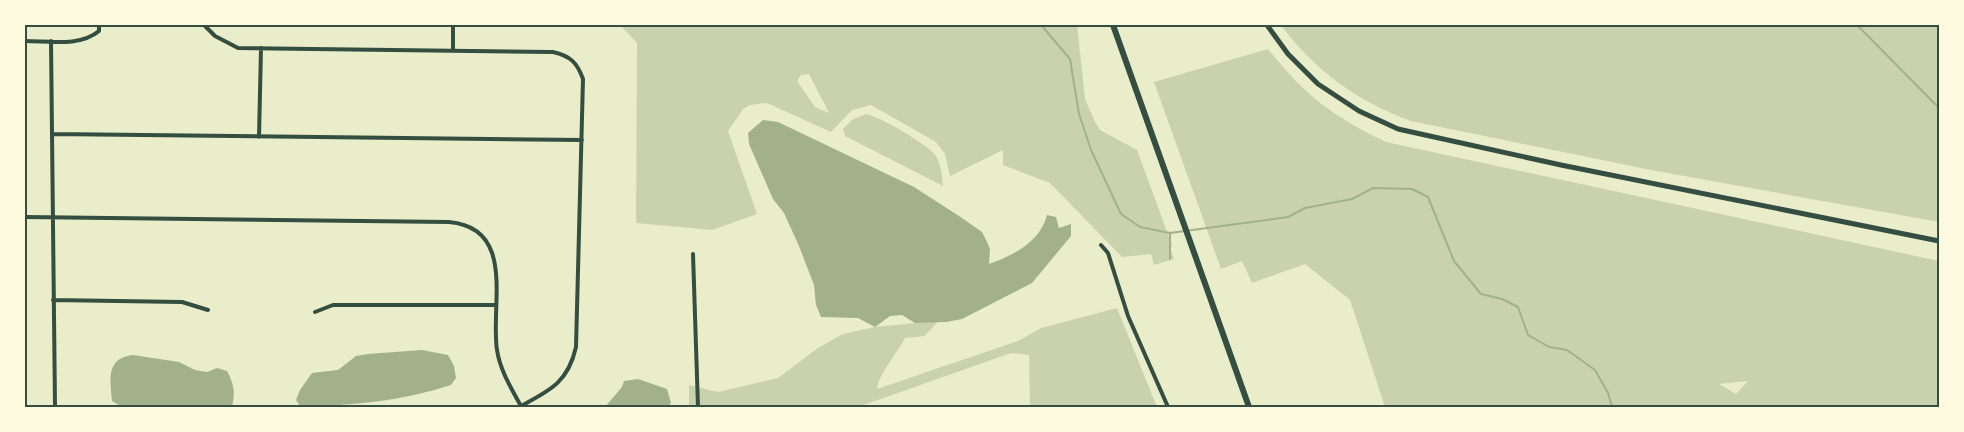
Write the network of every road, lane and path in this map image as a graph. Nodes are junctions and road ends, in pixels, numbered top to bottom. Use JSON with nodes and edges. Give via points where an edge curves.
{"nodes":[{"id":1,"x":204,"y":25,"type":"edge"},
{"id":2,"x":453,"y":25,"type":"edge"},
{"id":3,"x":1113,"y":25,"type":"edge"},
{"id":4,"x":1267,"y":25,"type":"edge"},
{"id":5,"x":99,"y":27,"type":"edge"},
{"id":6,"x":25,"y":41,"type":"edge"},
{"id":7,"x":51,"y":41,"type":"junction"},
{"id":8,"x":261,"y":48,"type":"junction"},
{"id":9,"x":453,"y":51,"type":"junction"},
{"id":10,"x":52,"y":134,"type":"junction"},
{"id":11,"x":259,"y":137,"type":"junction"},
{"id":12,"x":582,"y":140,"type":"junction"},
{"id":13,"x":25,"y":217,"type":"edge"},
{"id":14,"x":53,"y":217,"type":"junction"},
{"id":15,"x":1939,"y":241,"type":"edge"},
{"id":16,"x":1101,"y":245,"type":"dead end"},
{"id":17,"x":693,"y":254,"type":"dead end"},
{"id":18,"x":53,"y":300,"type":"junction"},
{"id":19,"x":496,"y":306,"type":"junction"},
{"id":20,"x":208,"y":310,"type":"dead end"},
{"id":21,"x":314,"y":312,"type":"dead end"},
{"id":22,"x":520,"y":406,"type":"edge"},
{"id":23,"x":55,"y":407,"type":"edge"},
{"id":24,"x":698,"y":407,"type":"edge"},
{"id":25,"x":1168,"y":407,"type":"edge"},
{"id":26,"x":1249,"y":407,"type":"edge"}],
"edges":[{"from":1,"to":8,"type":"street","via":[[215,36],[238,48]]},
{"from":2,"to":9,"type":"street"},
{"from":3,"to":26,"type":"main road"},
{"from":4,"to":15,"type":"street","via":[[1288,54],[1318,84],[1359,111],[1398,129]]},
{"from":5,"to":7,"type":"street","via":[[94,35],[79,41]]},
{"from":6,"to":7,"type":"street"},
{"from":7,"to":10,"type":"street"},
{"from":8,"to":9,"type":"street"},
{"from":8,"to":11,"type":"street"},
{"from":9,"to":12,"type":"street","via":[[553,52],[569,56],[583,78]]},
{"from":10,"to":11,"type":"street"},
{"from":10,"to":14,"type":"street"},
{"from":11,"to":12,"type":"street"},
{"from":12,"to":22,"type":"street","via":[[576,347],[572,365],[548,391]]},
{"from":13,"to":14,"type":"street"},
{"from":14,"to":18,"type":"street"},
{"from":14,"to":19,"type":"street","via":[[449,222],[467,226],[489,245],[496,264]]},
{"from":16,"to":25,"type":"street","via":[[1108,253],[1128,316]]},
{"from":17,"to":24,"type":"street"},
{"from":18,"to":20,"type":"street","via":[[182,302]]},
{"from":18,"to":23,"type":"street"},
{"from":19,"to":21,"type":"street","via":[[333,305]]},
{"from":19,"to":22,"type":"street","via":[[498,358]]}]}
